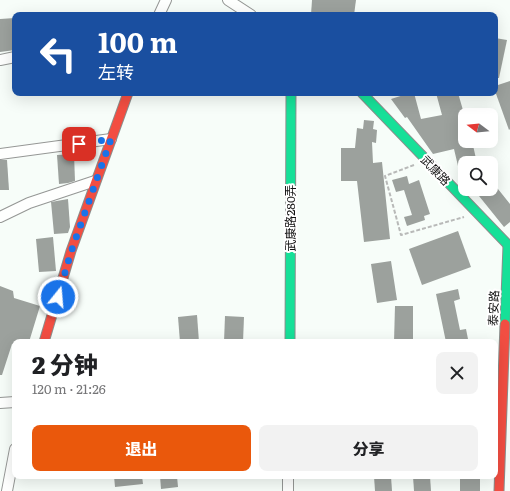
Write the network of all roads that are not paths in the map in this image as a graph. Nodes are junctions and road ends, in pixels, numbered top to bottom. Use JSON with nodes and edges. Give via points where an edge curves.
{"nodes":[{"id":1,"x":166,"y":0,"type":"edge"},
{"id":2,"x":228,"y":0,"type":"edge"},
{"id":3,"x":160,"y":12,"type":"edge"},
{"id":4,"x":246,"y":12,"type":"edge"},
{"id":5,"x":12,"y":58,"type":"edge"},
{"id":6,"x":0,"y":60,"type":"edge"},
{"id":7,"x":127,"y":96,"type":"edge"},
{"id":8,"x":291,"y":96,"type":"edge"},
{"id":9,"x":365,"y":96,"type":"edge"},
{"id":10,"x":111,"y":139,"type":"junction"},
{"id":11,"x":0,"y":154,"type":"edge"},
{"id":12,"x":96,"y":181,"type":"junction"},
{"id":13,"x":0,"y":217,"type":"edge"},
{"id":14,"x":509,"y":246,"type":"edge"},
{"id":15,"x":45,"y":339,"type":"edge"},
{"id":16,"x":290,"y":339,"type":"edge"},
{"id":17,"x":12,"y":402,"type":"edge"},
{"id":18,"x":0,"y":403,"type":"edge"},
{"id":19,"x":12,"y":465,"type":"edge"},
{"id":20,"x":288,"y":479,"type":"edge"},
{"id":21,"x":7,"y":491,"type":"edge"},
{"id":22,"x":288,"y":491,"type":"edge"},
{"id":23,"x":499,"y":491,"type":"edge"}],
"edges":[{"from":1,"to":3,"type":"street"},
{"from":2,"to":4,"type":"street"},
{"from":5,"to":6,"type":"street"},
{"from":7,"to":10,"type":"street"},
{"from":8,"to":16,"type":"street","name":"武康路280弄"},
{"from":9,"to":14,"type":"street","name":"武康路"},
{"from":10,"to":11,"type":"street"},
{"from":10,"to":12,"type":"street"},
{"from":12,"to":13,"type":"street","via":[[29,203]]},
{"from":12,"to":15,"type":"street"},
{"from":14,"to":23,"type":"street","name":"泰安路"},
{"from":17,"to":18,"type":"street"},
{"from":19,"to":21,"type":"street"},
{"from":20,"to":22,"type":"street"}]}
